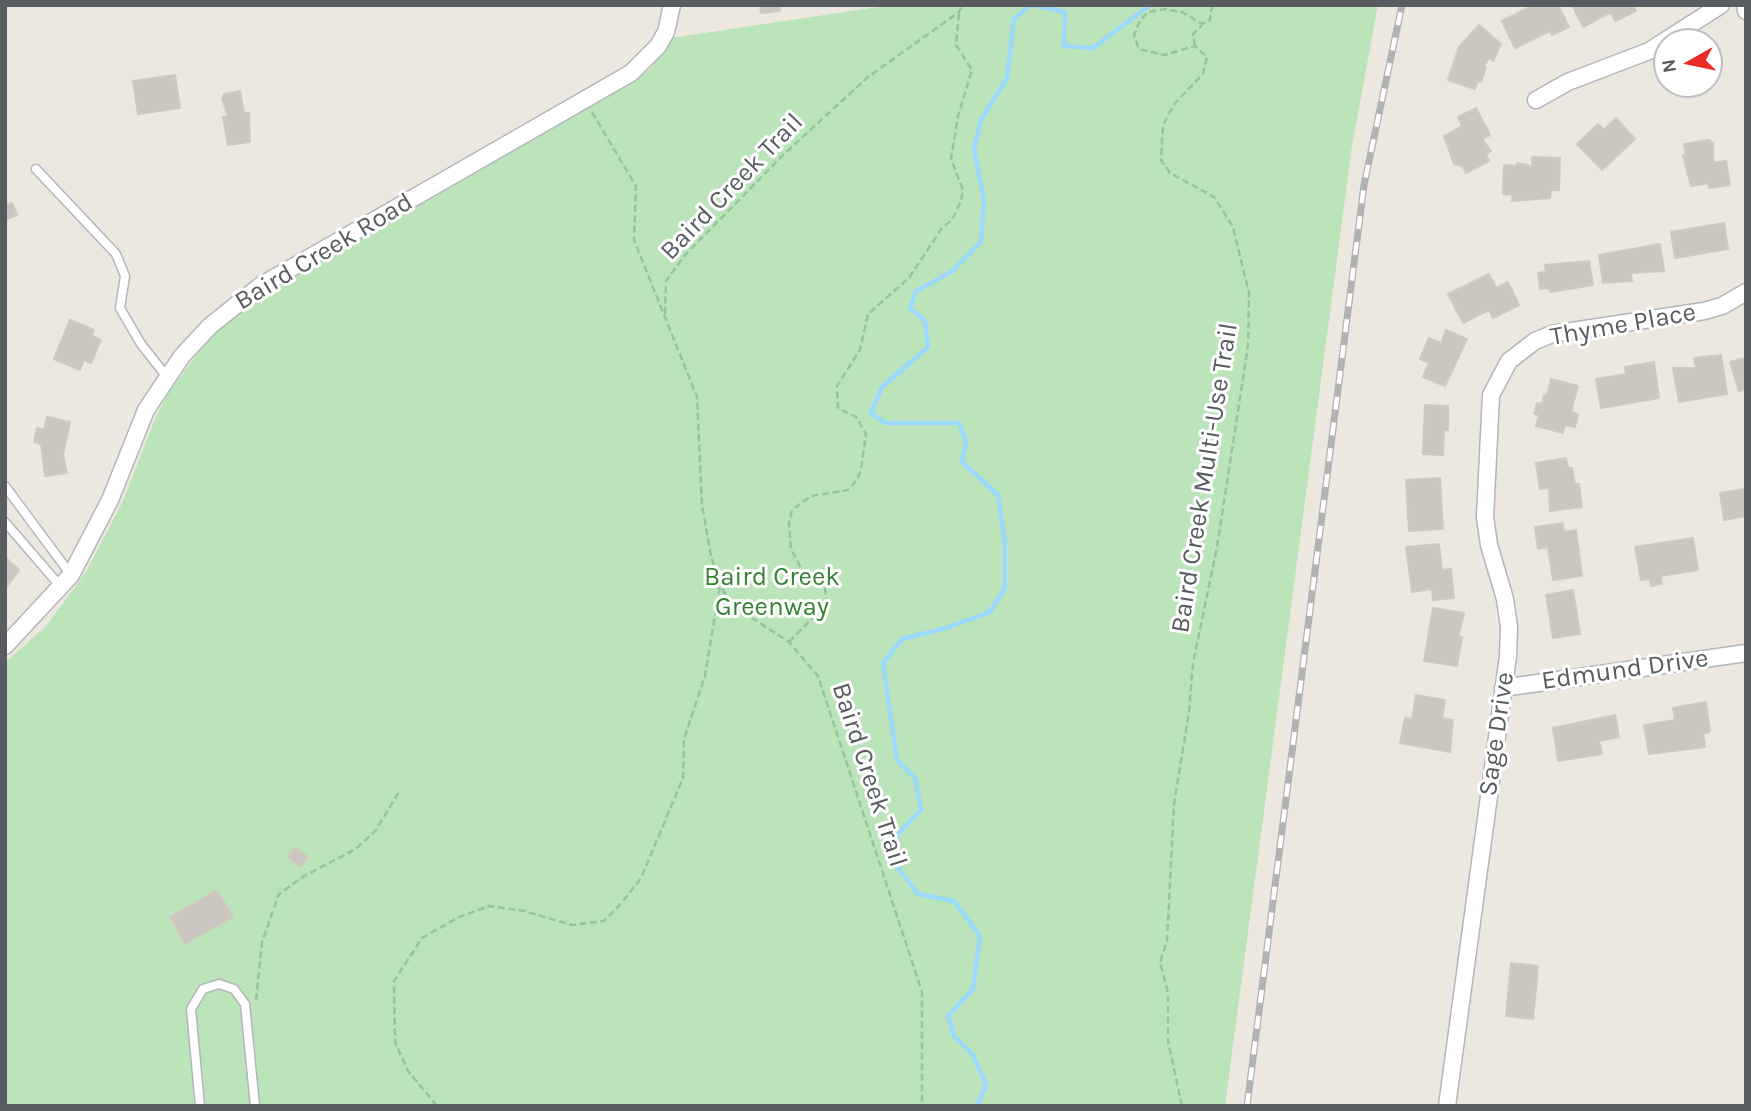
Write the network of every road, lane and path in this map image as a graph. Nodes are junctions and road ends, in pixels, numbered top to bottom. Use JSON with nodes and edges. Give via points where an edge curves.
{"nodes":[{"id":1,"x":672,"y":5,"type":"edge"},
{"id":2,"x":963,"y":5,"type":"edge"},
{"id":3,"x":1212,"y":5,"type":"edge"},
{"id":4,"x":1721,"y":5,"type":"edge"},
{"id":5,"x":1745,"y":5,"type":"edge"},
{"id":6,"x":1746,"y":11,"type":"edge"},
{"id":7,"x":959,"y":12,"type":"junction"},
{"id":8,"x":1202,"y":24,"type":"junction"},
{"id":9,"x":1195,"y":46,"type":"junction"},
{"id":10,"x":584,"y":100,"type":"junction"},
{"id":11,"x":1536,"y":100,"type":"dead end"},
{"id":12,"x":36,"y":169,"type":"dead end"},
{"id":13,"x":1746,"y":292,"type":"edge"},
{"id":14,"x":665,"y":317,"type":"junction"},
{"id":15,"x":1505,"y":365,"type":"joint"},
{"id":16,"x":167,"y":377,"type":"junction"},
{"id":17,"x":5,"y":486,"type":"edge"},
{"id":18,"x":5,"y":522,"type":"edge"},
{"id":19,"x":66,"y":581,"type":"junction"},
{"id":20,"x":720,"y":585,"type":"junction"},
{"id":21,"x":789,"y":642,"type":"junction"},
{"id":22,"x":5,"y":646,"type":"edge"},
{"id":23,"x":1746,"y":653,"type":"edge"},
{"id":24,"x":1503,"y":688,"type":"junction"},
{"id":25,"x":399,"y":793,"type":"dead end"},
{"id":26,"x":245,"y":1004,"type":"junction"},
{"id":27,"x":200,"y":1106,"type":"edge"},
{"id":28,"x":255,"y":1106,"type":"edge"},
{"id":29,"x":437,"y":1106,"type":"edge"},
{"id":30,"x":922,"y":1106,"type":"edge"},
{"id":31,"x":1182,"y":1106,"type":"edge"},
{"id":32,"x":1447,"y":1106,"type":"edge"}],
"edges":[{"from":1,"to":10,"type":"street","name":"Baird Creek Road","via":[[666,32],[645,61]]},
{"from":2,"to":7,"type":"path","name":"Baird Creek Trail"},
{"from":3,"to":8,"type":"path","via":[[1210,20]]},
{"from":4,"to":11,"type":"street","via":[[1649,51],[1568,82]]},
{"from":5,"to":6,"type":"street"},
{"from":7,"to":14,"type":"path","name":"Baird Creek Trail","via":[[868,77],[685,255],[666,281]]},
{"from":7,"to":21,"type":"path","via":[[956,45],[972,70],[951,159],[963,190],[961,201],[909,278],[868,314],[860,349],[837,386],[838,408],[856,417],[866,434],[861,469],[848,490],[811,496],[792,510],[791,549],[802,570],[824,582],[827,603]]},
{"from":8,"to":9,"type":"path","via":[[1193,34]]},
{"from":8,"to":9,"type":"path","via":[[1182,12],[1165,9],[1148,12],[1135,35],[1139,49],[1164,55]]},
{"from":9,"to":31,"type":"path","name":"Baird Creek Multi-Use Trail","via":[[1207,57],[1203,74],[1175,103],[1163,125],[1161,160],[1170,173],[1214,197],[1233,227],[1249,293],[1248,345],[1217,547],[1193,663],[1174,804],[1167,941],[1160,962],[1168,993],[1168,1041]]},
{"from":10,"to":14,"type":"path","via":[[636,186],[634,240]]},
{"from":10,"to":16,"type":"street","name":"Baird Creek Road","via":[[260,286],[210,326]]},
{"from":12,"to":16,"type":"lane","via":[[116,254],[125,276],[120,308]]},
{"from":13,"to":15,"type":"street","name":"Thyme Place","via":[[1704,311],[1552,334],[1520,349]]},
{"from":14,"to":20,"type":"path","name":"Baird Creek Trail","via":[[697,397],[702,505]]},
{"from":15,"to":24,"type":"street","name":"Sage Drive","via":[[1491,395],[1485,517],[1509,627]]},
{"from":16,"to":19,"type":"street","name":"Baird Creek Road","via":[[146,410],[110,500]]},
{"from":17,"to":19,"type":"lane"},
{"from":18,"to":19,"type":"lane"},
{"from":19,"to":22,"type":"street","name":"Baird Creek Road"},
{"from":20,"to":21,"type":"path","name":"Baird Creek Trail","via":[[733,606]]},
{"from":20,"to":29,"type":"path","via":[[705,676],[684,739],[683,778],[641,878],[619,906],[604,921],[572,925],[489,906],[422,937],[394,981],[395,1042],[408,1071]]},
{"from":21,"to":30,"type":"path","name":"Baird Creek Trail","via":[[818,676],[922,992]]},
{"from":23,"to":24,"type":"street","name":"Edmund Drive"},
{"from":24,"to":32,"type":"street","name":"Sage Drive"},
{"from":25,"to":26,"type":"path","via":[[376,830],[356,849],[279,894],[262,942],[256,1002]]},
{"from":26,"to":27,"type":"lane","via":[[234,989],[219,984],[203,989],[191,1009]]},
{"from":26,"to":28,"type":"lane"}]}
